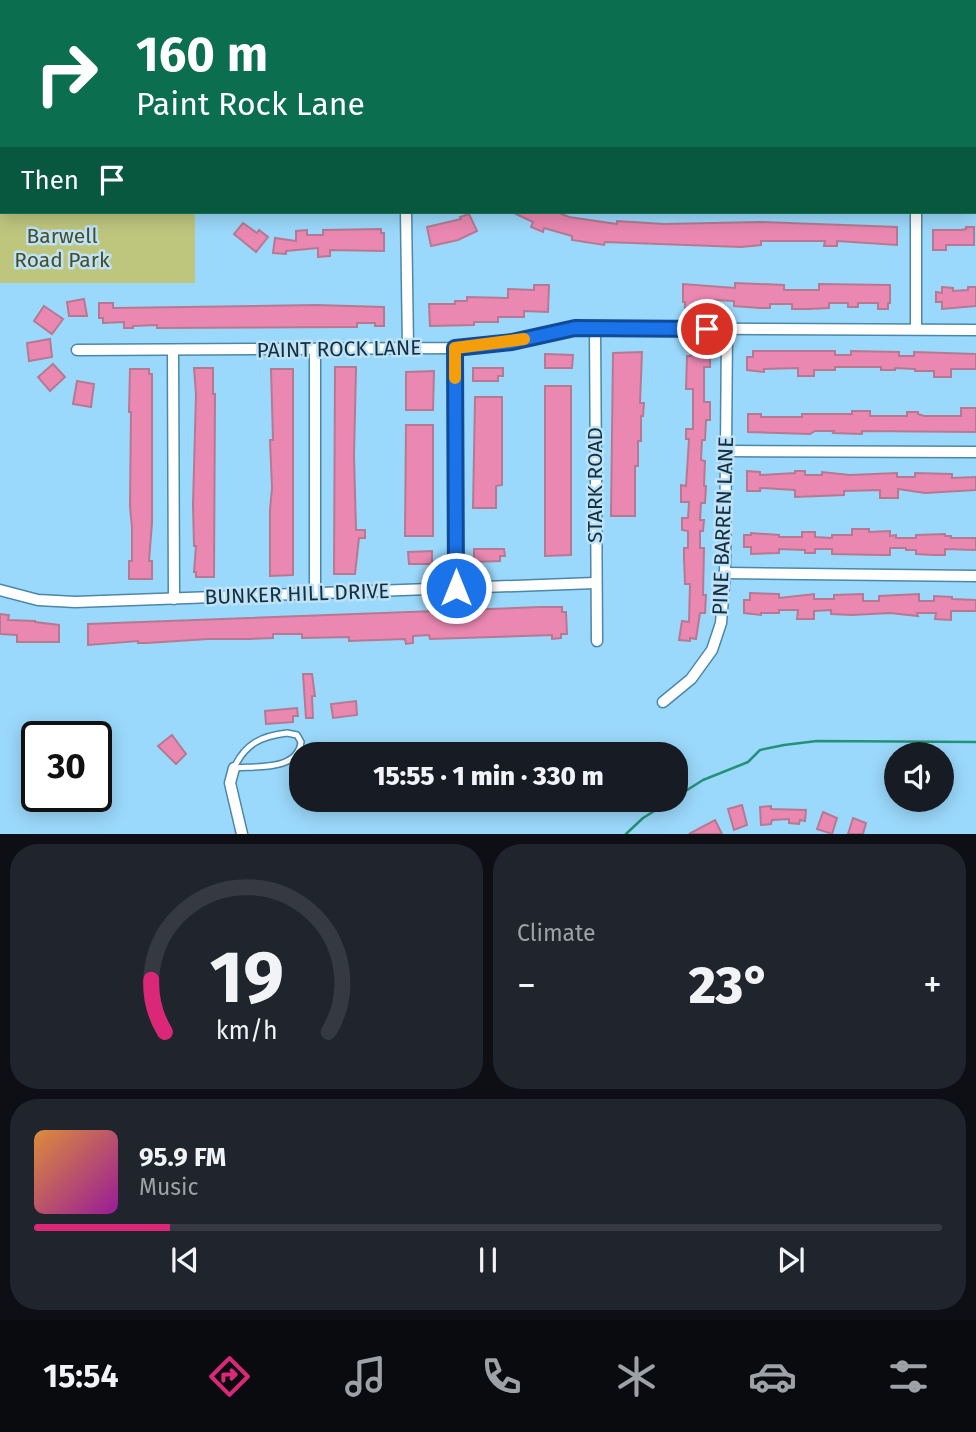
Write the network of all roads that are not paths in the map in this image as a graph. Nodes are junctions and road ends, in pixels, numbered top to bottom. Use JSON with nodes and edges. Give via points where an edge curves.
{"nodes":[{"id":1,"x":406,"y":214,"type":"edge"},
{"id":2,"x":916,"y":214,"type":"edge"},
{"id":3,"x":595,"y":328,"type":"junction"},
{"id":4,"x":727,"y":329,"type":"junction"},
{"id":5,"x":916,"y":329,"type":"junction"},
{"id":6,"x":976,"y":330,"type":"edge"},
{"id":7,"x":408,"y":348,"type":"junction"},
{"id":8,"x":455,"y":348,"type":"junction"},
{"id":9,"x":77,"y":350,"type":"dead end"},
{"id":10,"x":173,"y":350,"type":"junction"},
{"id":11,"x":315,"y":350,"type":"junction"},
{"id":12,"x":726,"y":451,"type":"junction"},
{"id":13,"x":976,"y":452,"type":"edge"},
{"id":14,"x":725,"y":573,"type":"junction"},
{"id":15,"x":976,"y":576,"type":"edge"},
{"id":16,"x":595,"y":583,"type":"junction"},
{"id":17,"x":456,"y":588,"type":"junction"},
{"id":18,"x":0,"y":590,"type":"edge"},
{"id":19,"x":315,"y":593,"type":"junction"},
{"id":20,"x":174,"y":599,"type":"junction"},
{"id":21,"x":597,"y":641,"type":"dead end"},
{"id":22,"x":663,"y":702,"type":"dead end"},
{"id":23,"x":234,"y":768,"type":"junction"},
{"id":24,"x":242,"y":834,"type":"edge"}],
"edges":[{"from":1,"to":7,"type":"street"},
{"from":2,"to":5,"type":"street"},
{"from":3,"to":4,"type":"street","name":"PAINT ROCK LANE"},
{"from":3,"to":8,"type":"street","name":"PAINT ROCK LANE"},
{"from":3,"to":16,"type":"street","name":"STARK ROAD"},
{"from":4,"to":5,"type":"street","name":"PAINT ROCK LANE"},
{"from":4,"to":12,"type":"street","name":"PINE BARREN LANE"},
{"from":5,"to":6,"type":"street","name":"PAINT ROCK LANE"},
{"from":7,"to":8,"type":"street","name":"PAINT ROCK LANE"},
{"from":7,"to":11,"type":"street","name":"PAINT ROCK LANE"},
{"from":8,"to":17,"type":"street"},
{"from":9,"to":10,"type":"street","name":"PAINT ROCK LANE"},
{"from":10,"to":11,"type":"street","name":"PAINT ROCK LANE"},
{"from":10,"to":20,"type":"street"},
{"from":11,"to":19,"type":"street"},
{"from":12,"to":13,"type":"street"},
{"from":12,"to":14,"type":"street","name":"PINE BARREN LANE"},
{"from":14,"to":15,"type":"street"},
{"from":14,"to":22,"type":"street","name":"PINE BARREN LANE","via":[[721,623],[712,650],[691,679]]},
{"from":16,"to":17,"type":"street","name":"BUNKER HILL DRIVE"},
{"from":16,"to":21,"type":"street","name":"STARK ROAD"},
{"from":17,"to":19,"type":"street","name":"BUNKER HILL DRIVE"},
{"from":18,"to":20,"type":"street","name":"BUNKER HILL DRIVE","via":[[38,600],[75,602]]},
{"from":19,"to":20,"type":"street","name":"BUNKER HILL DRIVE"},
{"from":23,"to":23,"type":"lane","via":[[242,752],[271,734],[298,735],[301,741],[297,755],[287,762]]},
{"from":23,"to":24,"type":"street","via":[[230,783]]}]}
